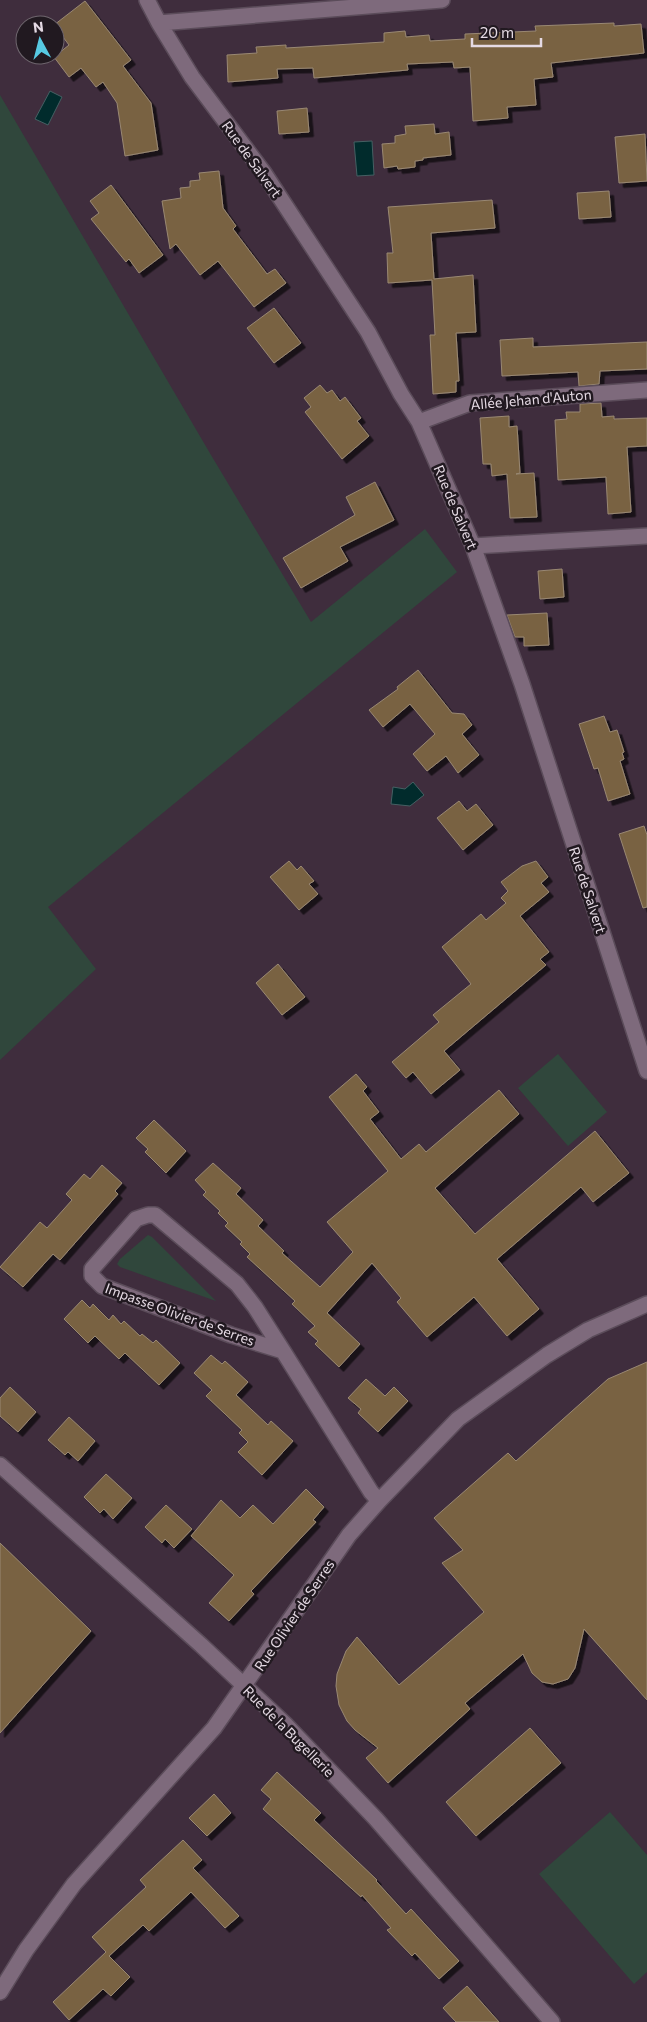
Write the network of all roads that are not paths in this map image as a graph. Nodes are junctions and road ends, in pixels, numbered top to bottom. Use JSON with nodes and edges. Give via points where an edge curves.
{"nodes":[{"id":1,"x":147,"y":0,"type":"edge"},
{"id":2,"x":442,"y":0,"type":"edge"},
{"id":3,"x":330,"y":4,"type":"edge"},
{"id":4,"x":159,"y":23,"type":"junction"},
{"id":5,"x":647,"y":390,"type":"edge"},
{"id":6,"x":419,"y":422,"type":"junction"},
{"id":7,"x":647,"y":536,"type":"edge"},
{"id":8,"x":474,"y":546,"type":"junction"},
{"id":9,"x":647,"y":1071,"type":"edge"},
{"id":10,"x":647,"y":1304,"type":"edge"},
{"id":11,"x":283,"y":1351,"type":"junction"},
{"id":12,"x":0,"y":1466,"type":"edge"},
{"id":13,"x":379,"y":1501,"type":"junction"},
{"id":14,"x":245,"y":1686,"type":"junction"},
{"id":15,"x":0,"y":1992,"type":"edge"},
{"id":16,"x":552,"y":2022,"type":"edge"}],
"edges":[{"from":1,"to":4,"type":"street","name":"Rue de Salvert"},
{"from":2,"to":3,"type":"street"},
{"from":3,"to":4,"type":"street"},
{"from":4,"to":6,"type":"street","name":"Rue de Salvert","via":[[192,77],[264,173],[362,323]]},
{"from":5,"to":6,"type":"street","name":"Allée Jehan d'Auton","via":[[470,403]]},
{"from":6,"to":8,"type":"street","name":"Rue de Salvert"},
{"from":7,"to":8,"type":"street"},
{"from":8,"to":9,"type":"street","name":"Rue de Salvert"},
{"from":10,"to":13,"type":"street","name":"Rue Olivier de Serres","via":[[580,1335],[547,1355],[458,1419]]},
{"from":11,"to":11,"type":"street","name":"Impasse Olivier de Serres","via":[[237,1284],[155,1215],[144,1215],[136,1220],[92,1270],[92,1276],[102,1286]]},
{"from":11,"to":13,"type":"street","name":"Impasse Olivier de Serres"},
{"from":12,"to":14,"type":"street","name":"Rue de la Bugellerie"},
{"from":13,"to":14,"type":"street","name":"Rue Olivier de Serres","via":[[349,1535]]},
{"from":14,"to":15,"type":"street","name":"Rue Olivier de Serres","via":[[214,1728],[74,1884]]},
{"from":14,"to":16,"type":"street","name":"Rue de la Bugellerie","via":[[376,1819]]}]}
